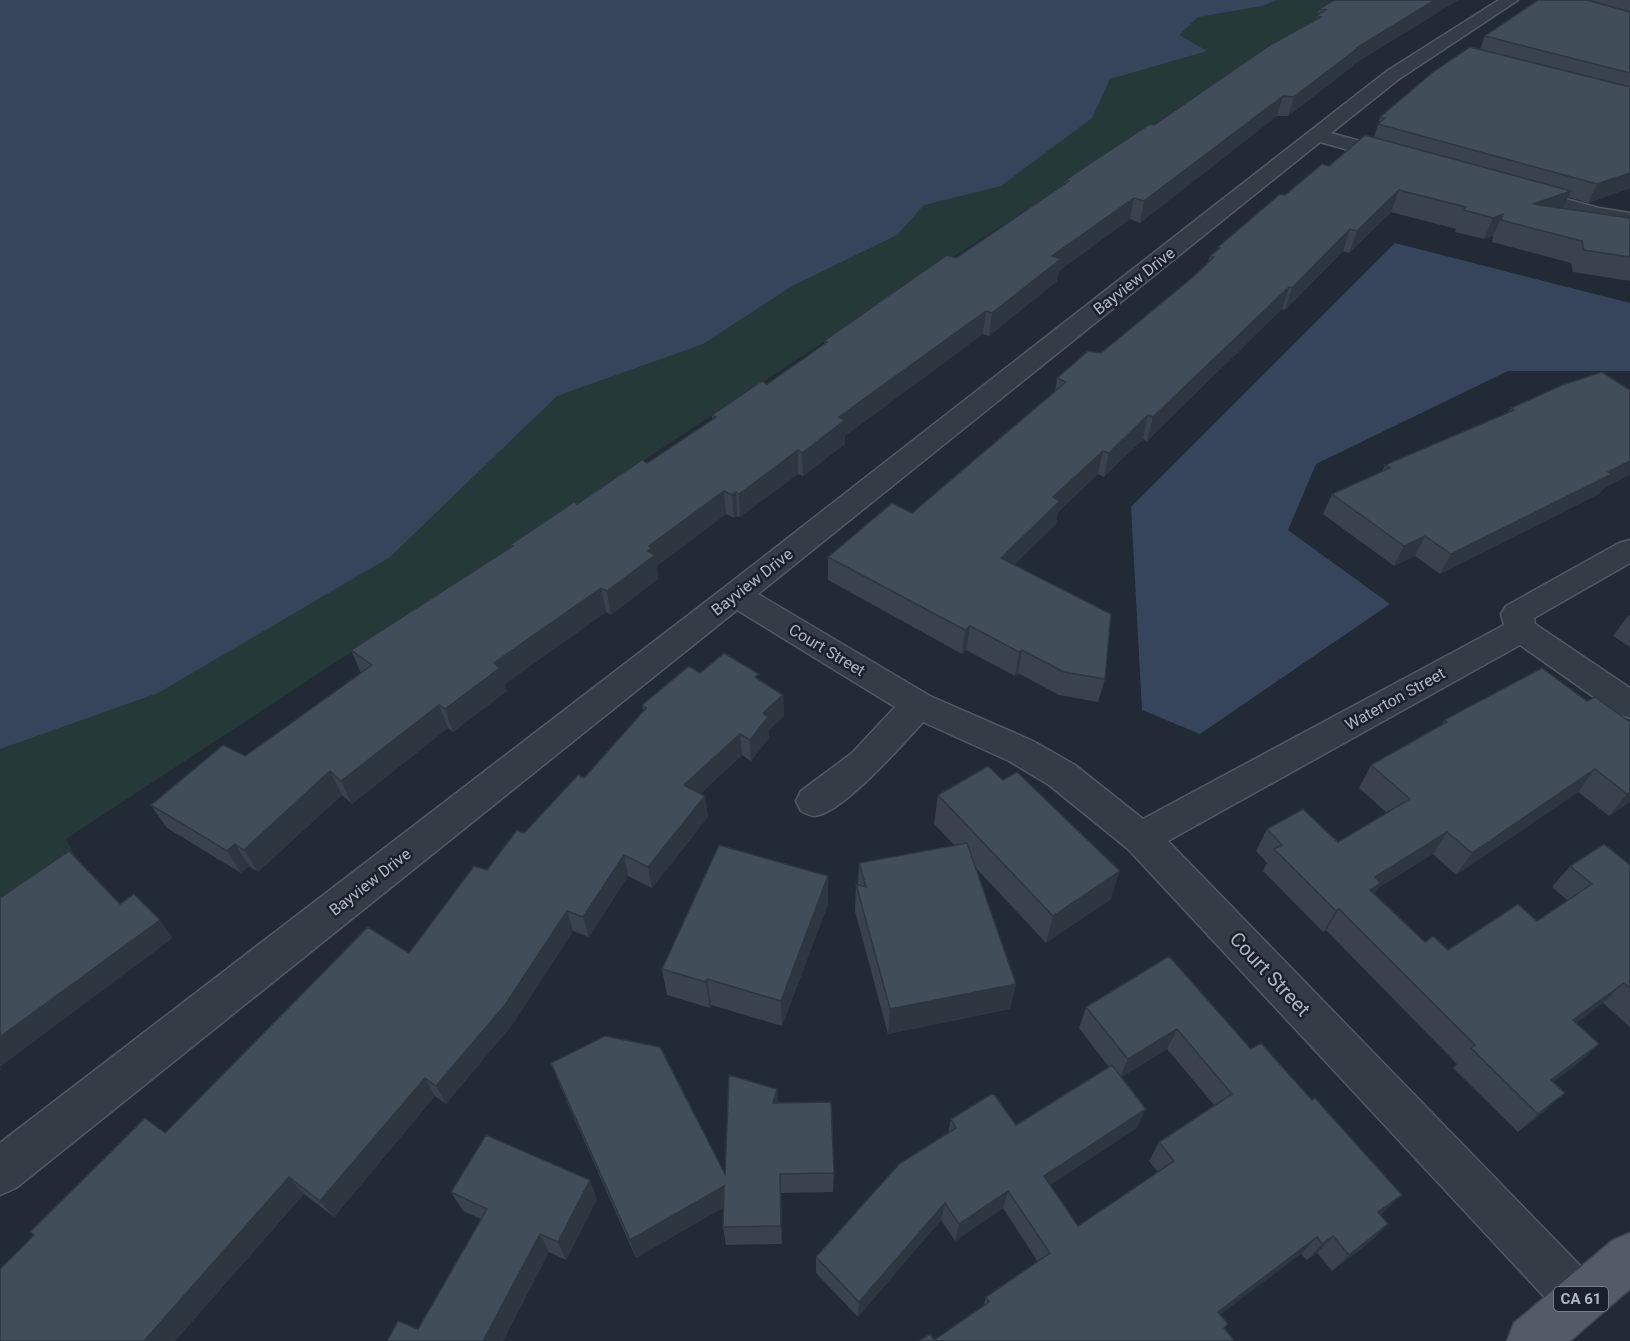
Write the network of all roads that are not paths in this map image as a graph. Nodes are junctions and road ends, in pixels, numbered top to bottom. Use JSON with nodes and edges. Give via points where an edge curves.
{"nodes":[{"id":1,"x":1510,"y":0,"type":"edge"},
{"id":2,"x":1316,"y":135,"type":"junction"},
{"id":3,"x":1417,"y":163,"type":"edge"},
{"id":4,"x":1507,"y":189,"type":"edge"},
{"id":5,"x":1630,"y":219,"type":"edge"},
{"id":6,"x":1630,"y":550,"type":"edge"},
{"id":7,"x":736,"y":594,"type":"junction"},
{"id":8,"x":1521,"y":630,"type":"junction"},
{"id":9,"x":918,"y":705,"type":"junction"},
{"id":10,"x":1630,"y":705,"type":"edge"},
{"id":11,"x":814,"y":801,"type":"dead end"},
{"id":12,"x":1141,"y":838,"type":"junction"},
{"id":13,"x":0,"y":1172,"type":"edge"},
{"id":14,"x":1630,"y":1257,"type":"edge"},
{"id":15,"x":1580,"y":1300,"type":"junction"},
{"id":16,"x":1532,"y":1341,"type":"edge"}],
"edges":[{"from":1,"to":2,"type":"street","name":"Bayview Drive","via":[[1444,51],[1393,75]]},
{"from":2,"to":3,"type":"street"},
{"from":2,"to":7,"type":"street","name":"Bayview Drive"},
{"from":4,"to":5,"type":"street"},
{"from":6,"to":8,"type":"street","via":[[1517,614]]},
{"from":7,"to":9,"type":"street","name":"Court Street"},
{"from":7,"to":13,"type":"street","name":"Bayview Drive"},
{"from":8,"to":10,"type":"street"},
{"from":8,"to":12,"type":"street","name":"Waterton Street"},
{"from":9,"to":11,"type":"street","via":[[865,764]]},
{"from":9,"to":12,"type":"street","name":"Court Street","via":[[1021,751],[1062,775]]},
{"from":12,"to":15,"type":"street","name":"Court Street"},
{"from":14,"to":15,"type":"main road","number":"CA 61"},
{"from":15,"to":16,"type":"main road","number":"CA 61"}]}
